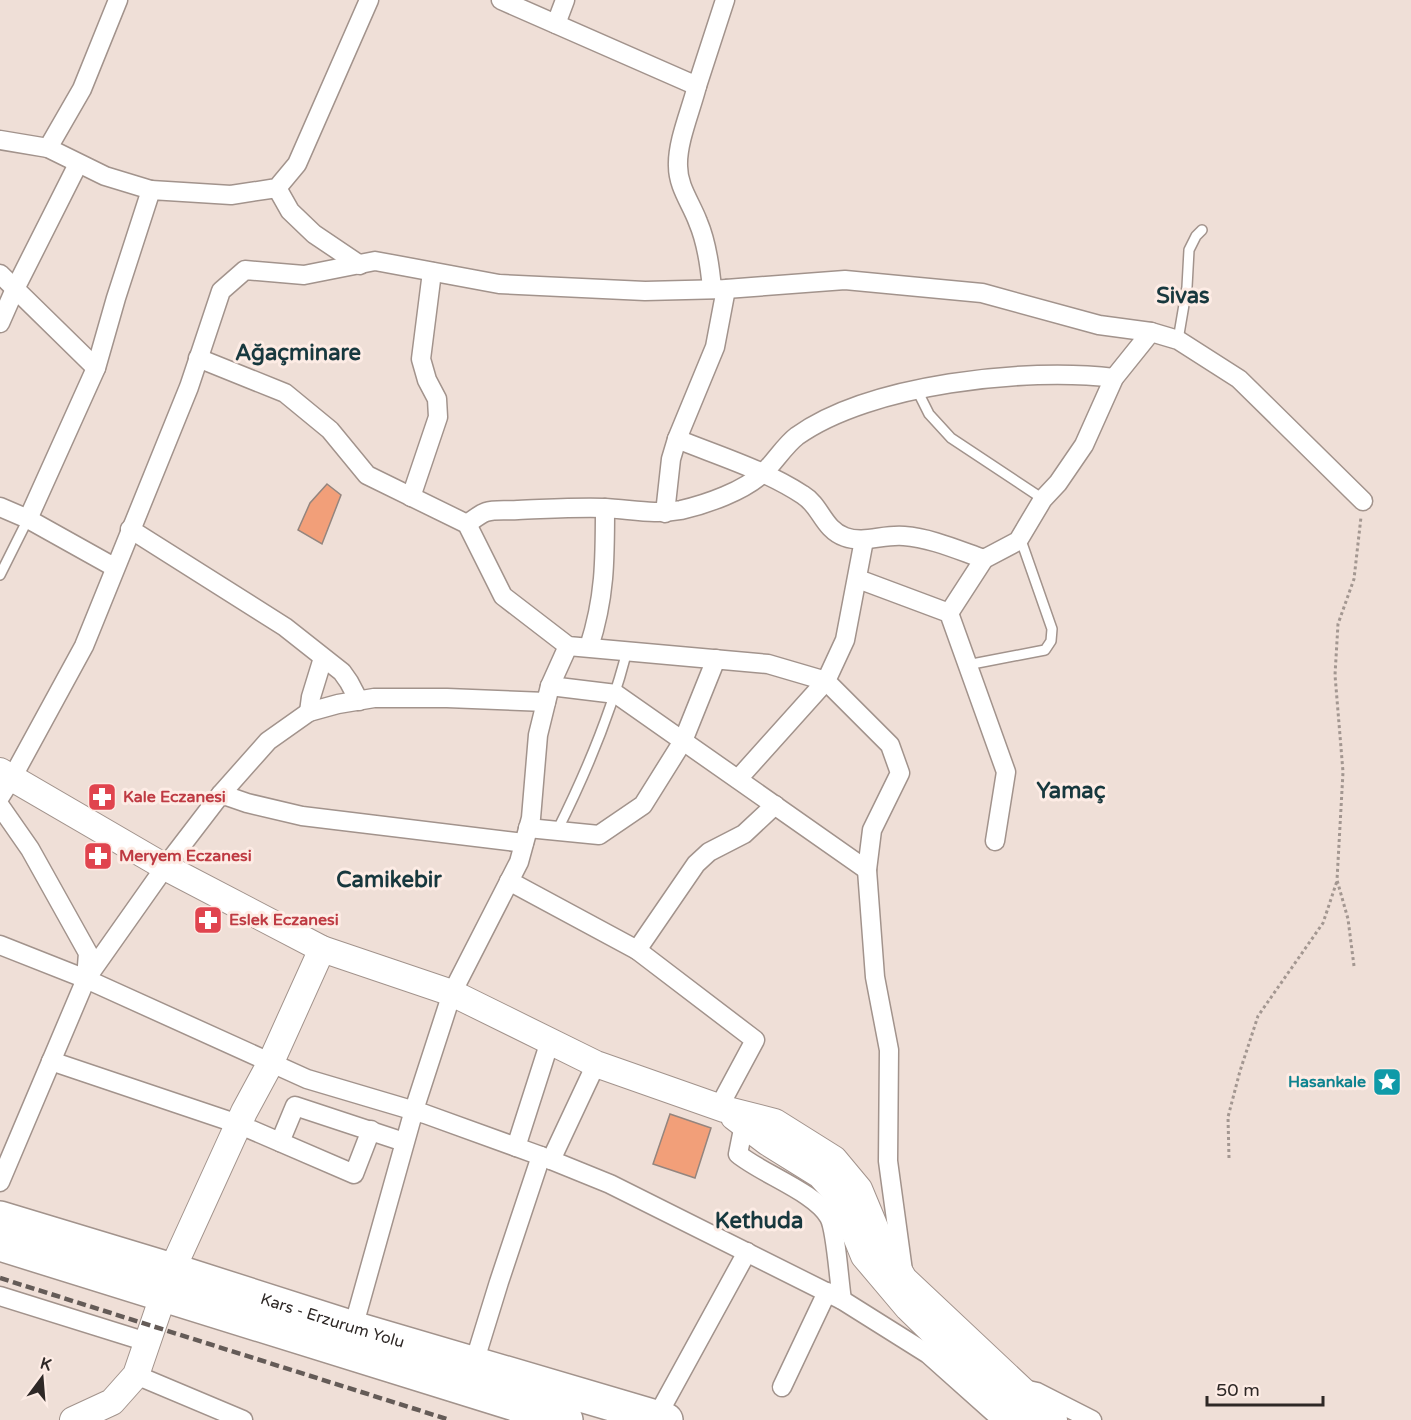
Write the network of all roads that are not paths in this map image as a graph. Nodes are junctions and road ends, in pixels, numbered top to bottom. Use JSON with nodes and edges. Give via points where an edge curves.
{"nodes":[{"id":1,"x":118,"y":0,"type":"edge"},
{"id":2,"x":369,"y":0,"type":"edge"},
{"id":3,"x":501,"y":0,"type":"edge"},
{"id":4,"x":565,"y":0,"type":"edge"},
{"id":5,"x":725,"y":0,"type":"edge"},
{"id":6,"x":556,"y":24,"type":"junction"},
{"id":7,"x":697,"y":86,"type":"junction"},
{"id":8,"x":0,"y":140,"type":"edge"},
{"id":9,"x":48,"y":148,"type":"junction"},
{"id":10,"x":78,"y":164,"type":"junction"},
{"id":11,"x":277,"y":188,"type":"junction"},
{"id":12,"x":151,"y":190,"type":"junction"},
{"id":13,"x":1202,"y":230,"type":"dead end"},
{"id":14,"x":360,"y":265,"type":"junction"},
{"id":15,"x":432,"y":272,"type":"junction"},
{"id":16,"x":0,"y":274,"type":"edge"},
{"id":17,"x":15,"y":289,"type":"junction"},
{"id":18,"x":719,"y":289,"type":"junction"},
{"id":19,"x":0,"y":323,"type":"edge"},
{"id":20,"x":1151,"y":332,"type":"junction"},
{"id":21,"x":1178,"y":340,"type":"junction"},
{"id":22,"x":198,"y":358,"type":"junction"},
{"id":23,"x":96,"y":368,"type":"junction"},
{"id":24,"x":1114,"y":378,"type":"junction"},
{"id":25,"x":917,"y":390,"type":"junction"},
{"id":26,"x":677,"y":439,"type":"junction"},
{"id":27,"x":762,"y":474,"type":"junction"},
{"id":28,"x":411,"y":497,"type":"junction"},
{"id":29,"x":1043,"y":499,"type":"junction"},
{"id":30,"x":1363,"y":501,"type":"road end"},
{"id":31,"x":0,"y":507,"type":"edge"},
{"id":32,"x":604,"y":508,"type":"junction"},
{"id":33,"x":665,"y":513,"type":"junction"},
{"id":34,"x":27,"y":519,"type":"junction"},
{"id":35,"x":467,"y":524,"type":"junction"},
{"id":36,"x":130,"y":529,"type":"junction"},
{"id":37,"x":864,"y":540,"type":"junction"},
{"id":38,"x":1018,"y":541,"type":"junction"},
{"id":39,"x":984,"y":559,"type":"junction"},
{"id":40,"x":114,"y":567,"type":"junction"},
{"id":41,"x":0,"y":575,"type":"edge"},
{"id":42,"x":858,"y":579,"type":"junction"},
{"id":43,"x":950,"y":613,"type":"junction"},
{"id":44,"x":568,"y":646,"type":"junction"},
{"id":45,"x":589,"y":647,"type":"junction"},
{"id":46,"x":627,"y":651,"type":"junction"},
{"id":47,"x":323,"y":658,"type":"junction"},
{"id":48,"x":716,"y":659,"type":"junction"},
{"id":49,"x":967,"y":665,"type":"junction"},
{"id":50,"x":826,"y":681,"type":"junction"},
{"id":51,"x":548,"y":694,"type":"junction"},
{"id":52,"x":616,"y":694,"type":"junction"},
{"id":53,"x":359,"y":701,"type":"junction"},
{"id":54,"x":309,"y":712,"type":"junction"},
{"id":55,"x":683,"y":741,"type":"junction"},
{"id":56,"x":738,"y":779,"type":"junction"},
{"id":57,"x":4,"y":782,"type":"edge"},
{"id":58,"x":221,"y":794,"type":"junction"},
{"id":59,"x":775,"y":805,"type":"junction"},
{"id":60,"x":0,"y":806,"type":"edge"},
{"id":61,"x":557,"y":831,"type":"junction"},
{"id":62,"x":526,"y":835,"type":"junction"},
{"id":63,"x":995,"y":841,"type":"dead end"},
{"id":64,"x":165,"y":867,"type":"junction"},
{"id":65,"x":867,"y":870,"type":"junction"},
{"id":66,"x":509,"y":881,"type":"junction"},
{"id":67,"x":0,"y":945,"type":"edge"},
{"id":68,"x":322,"y":949,"type":"junction"},
{"id":69,"x":637,"y":950,"type":"junction"},
{"id":70,"x":86,"y":979,"type":"junction"},
{"id":71,"x":452,"y":993,"type":"junction"},
{"id":72,"x":550,"y":1041,"type":"junction"},
{"id":73,"x":51,"y":1061,"type":"junction"},
{"id":74,"x":271,"y":1062,"type":"junction"},
{"id":75,"x":596,"y":1064,"type":"junction"},
{"id":76,"x":414,"y":1110,"type":"junction"},
{"id":77,"x":729,"y":1113,"type":"junction"},
{"id":78,"x":238,"y":1124,"type":"junction"},
{"id":79,"x":371,"y":1130,"type":"junction"},
{"id":80,"x":280,"y":1142,"type":"junction"},
{"id":81,"x":404,"y":1142,"type":"junction"},
{"id":82,"x":516,"y":1147,"type":"junction"},
{"id":83,"x":546,"y":1158,"type":"junction"},
{"id":84,"x":0,"y":1182,"type":"edge"},
{"id":85,"x":0,"y":1218,"type":"edge"},
{"id":86,"x":0,"y":1244,"type":"edge"},
{"id":87,"x":747,"y":1252,"type":"junction"},
{"id":88,"x":904,"y":1279,"type":"junction"},
{"id":89,"x":168,"y":1283,"type":"junction"},
{"id":90,"x":0,"y":1296,"type":"edge"},
{"id":91,"x":834,"y":1296,"type":"junction"},
{"id":92,"x":353,"y":1328,"type":"junction"},
{"id":93,"x":147,"y":1342,"type":"junction"},
{"id":94,"x":474,"y":1363,"type":"junction"},
{"id":95,"x":136,"y":1375,"type":"junction"},
{"id":96,"x":782,"y":1387,"type":"dead end"},
{"id":97,"x":1020,"y":1390,"type":"junction"},
{"id":98,"x":661,"y":1419,"type":"edge"},
{"id":99,"x":73,"y":1420,"type":"edge"},
{"id":100,"x":243,"y":1420,"type":"edge"},
{"id":101,"x":566,"y":1420,"type":"edge"},
{"id":102,"x":1002,"y":1420,"type":"edge"},
{"id":103,"x":1023,"y":1420,"type":"edge"},
{"id":104,"x":1054,"y":1420,"type":"edge"},
{"id":105,"x":1092,"y":1420,"type":"edge"}],
"edges":[{"from":1,"to":9,"type":"street","via":[[82,89]]},
{"from":2,"to":11,"type":"street","via":[[297,164]]},
{"from":3,"to":6,"type":"street"},
{"from":4,"to":6,"type":"street"},
{"from":5,"to":7,"type":"street"},
{"from":6,"to":7,"type":"street"},
{"from":7,"to":18,"type":"street","via":[[678,155],[678,173]]},
{"from":8,"to":9,"type":"street"},
{"from":9,"to":10,"type":"street"},
{"from":10,"to":12,"type":"street"},
{"from":10,"to":17,"type":"street"},
{"from":11,"to":12,"type":"street","via":[[231,195]]},
{"from":11,"to":14,"type":"street","via":[[291,211],[314,234]]},
{"from":12,"to":23,"type":"street"},
{"from":13,"to":21,"type":"lane","via":[[1189,250]]},
{"from":14,"to":15,"type":"street","via":[[375,261]]},
{"from":14,"to":22,"type":"street","via":[[304,275],[245,270],[221,291]]},
{"from":15,"to":18,"type":"street","via":[[499,284],[645,291]]},
{"from":15,"to":28,"type":"street","via":[[421,359],[437,399],[438,417]]},
{"from":16,"to":17,"type":"street"},
{"from":17,"to":19,"type":"street"},
{"from":17,"to":23,"type":"street"},
{"from":18,"to":20,"type":"street","via":[[845,280],[982,293],[1100,325]]},
{"from":18,"to":26,"type":"street","via":[[715,347]]},
{"from":20,"to":21,"type":"street"},
{"from":20,"to":24,"type":"street"},
{"from":21,"to":30,"type":"street","via":[[1239,379]]},
{"from":22,"to":28,"type":"street","via":[[285,393],[330,430],[367,475]]},
{"from":22,"to":36,"type":"street"},
{"from":23,"to":34,"type":"street"},
{"from":24,"to":25,"type":"street","via":[[1038,374]]},
{"from":24,"to":29,"type":"street","via":[[1084,445]]},
{"from":25,"to":27,"type":"street","via":[[883,397],[817,424],[795,437]]},
{"from":25,"to":29,"type":"lane","via":[[929,414],[951,438]]},
{"from":26,"to":27,"type":"street"},
{"from":26,"to":33,"type":"street"},
{"from":27,"to":33,"type":"street","via":[[746,486],[694,507]]},
{"from":27,"to":37,"type":"street","via":[[805,496],[833,531]]},
{"from":28,"to":35,"type":"street"},
{"from":29,"to":38,"type":"street"},
{"from":31,"to":34,"type":"street"},
{"from":32,"to":33,"type":"street"},
{"from":32,"to":35,"type":"street","via":[[486,512]]},
{"from":32,"to":45,"type":"street","via":[[604,579]]},
{"from":34,"to":40,"type":"street"},
{"from":34,"to":41,"type":"lane"},
{"from":35,"to":44,"type":"street","via":[[503,596]]},
{"from":36,"to":40,"type":"street"},
{"from":36,"to":47,"type":"street","via":[[285,627]]},
{"from":37,"to":39,"type":"street","via":[[917,538]]},
{"from":37,"to":42,"type":"street"},
{"from":38,"to":39,"type":"street"},
{"from":38,"to":49,"type":"lane","via":[[1052,629],[1051,641],[1045,650]]},
{"from":39,"to":43,"type":"street"},
{"from":40,"to":57,"type":"street","via":[[84,646]]},
{"from":42,"to":43,"type":"street"},
{"from":42,"to":50,"type":"street","via":[[845,640]]},
{"from":43,"to":49,"type":"street"},
{"from":44,"to":45,"type":"street"},
{"from":44,"to":51,"type":"street"},
{"from":45,"to":46,"type":"street"},
{"from":46,"to":48,"type":"street"},
{"from":46,"to":52,"type":"lane"},
{"from":47,"to":53,"type":"street","via":[[342,672]]},
{"from":47,"to":54,"type":"street"},
{"from":48,"to":50,"type":"street","via":[[768,664]]},
{"from":48,"to":55,"type":"street"},
{"from":49,"to":63,"type":"street","via":[[1006,772]]},
{"from":50,"to":56,"type":"street"},
{"from":50,"to":65,"type":"street","via":[[890,745],[900,773],[872,830]]},
{"from":51,"to":52,"type":"street"},
{"from":51,"to":53,"type":"street"},
{"from":51,"to":62,"type":"street","via":[[538,735],[531,819]]},
{"from":52,"to":55,"type":"street"},
{"from":52,"to":61,"type":"lane"},
{"from":53,"to":54,"type":"street"},
{"from":54,"to":58,"type":"street","via":[[268,741]]},
{"from":55,"to":56,"type":"street"},
{"from":55,"to":61,"type":"street","via":[[643,806],[599,836]]},
{"from":56,"to":59,"type":"street"},
{"from":57,"to":64,"type":"street"},
{"from":58,"to":62,"type":"street","via":[[302,816]]},
{"from":58,"to":64,"type":"street"},
{"from":59,"to":65,"type":"street"},
{"from":59,"to":69,"type":"street","via":[[744,834],[709,852],[696,864]]},
{"from":60,"to":70,"type":"street","via":[[30,849],[88,953]]},
{"from":61,"to":62,"type":"street"},
{"from":62,"to":66,"type":"street"},
{"from":64,"to":68,"type":"street"},
{"from":64,"to":70,"type":"street"},
{"from":65,"to":88,"type":"street","via":[[875,977],[890,1050],[888,1161]]},
{"from":66,"to":69,"type":"street"},
{"from":66,"to":71,"type":"street"},
{"from":67,"to":70,"type":"street"},
{"from":68,"to":71,"type":"street"},
{"from":68,"to":74,"type":"street"},
{"from":69,"to":77,"type":"street","via":[[755,1040]]},
{"from":70,"to":73,"type":"street"},
{"from":70,"to":74,"type":"street"},
{"from":71,"to":72,"type":"street"},
{"from":71,"to":76,"type":"street"},
{"from":72,"to":75,"type":"street"},
{"from":72,"to":82,"type":"street"},
{"from":73,"to":78,"type":"street"},
{"from":73,"to":84,"type":"street"},
{"from":74,"to":76,"type":"street","via":[[307,1079]]},
{"from":74,"to":78,"type":"street"},
{"from":75,"to":77,"type":"street"},
{"from":75,"to":83,"type":"street"},
{"from":76,"to":81,"type":"street"},
{"from":76,"to":82,"type":"street"},
{"from":77,"to":88,"type":"street","via":[[775,1122],[834,1159],[859,1189],[879,1238]]},
{"from":77,"to":91,"type":"street","via":[[738,1154],[818,1203],[830,1218]]},
{"from":77,"to":103,"type":"street","via":[[820,1175],[840,1197],[864,1256],[908,1308]]},
{"from":78,"to":80,"type":"street"},
{"from":78,"to":89,"type":"street"},
{"from":79,"to":80,"type":"street","via":[[295,1106]]},
{"from":79,"to":80,"type":"street","via":[[354,1174]]},
{"from":79,"to":81,"type":"street"},
{"from":81,"to":92,"type":"street"},
{"from":82,"to":83,"type":"street"},
{"from":83,"to":87,"type":"street","via":[[610,1184]]},
{"from":83,"to":94,"type":"street","via":[[499,1282]]},
{"from":85,"to":89,"type":"highway","name":"Kars - Erzurum Yolu"},
{"from":86,"to":89,"type":"highway","name":"Kars - Erzurum Yolu"},
{"from":87,"to":91,"type":"street"},
{"from":87,"to":98,"type":"street"},
{"from":88,"to":97,"type":"street"},
{"from":89,"to":92,"type":"highway","name":"Kars - Erzurum Yolu"},
{"from":89,"to":93,"type":"street"},
{"from":89,"to":101,"type":"highway","name":"Kars - Erzurum Yolu"},
{"from":90,"to":93,"type":"street"},
{"from":91,"to":96,"type":"street"},
{"from":91,"to":102,"type":"street","via":[[928,1354]]},
{"from":92,"to":94,"type":"highway","name":"Kars - Erzurum Yolu"},
{"from":93,"to":95,"type":"street"},
{"from":94,"to":98,"type":"highway","name":"Kars - Erzurum Yolu"},
{"from":95,"to":99,"type":"street","via":[[112,1402]]},
{"from":95,"to":100,"type":"street"},
{"from":97,"to":104,"type":"street"},
{"from":97,"to":105,"type":"street","via":[[1037,1392]]}]}
